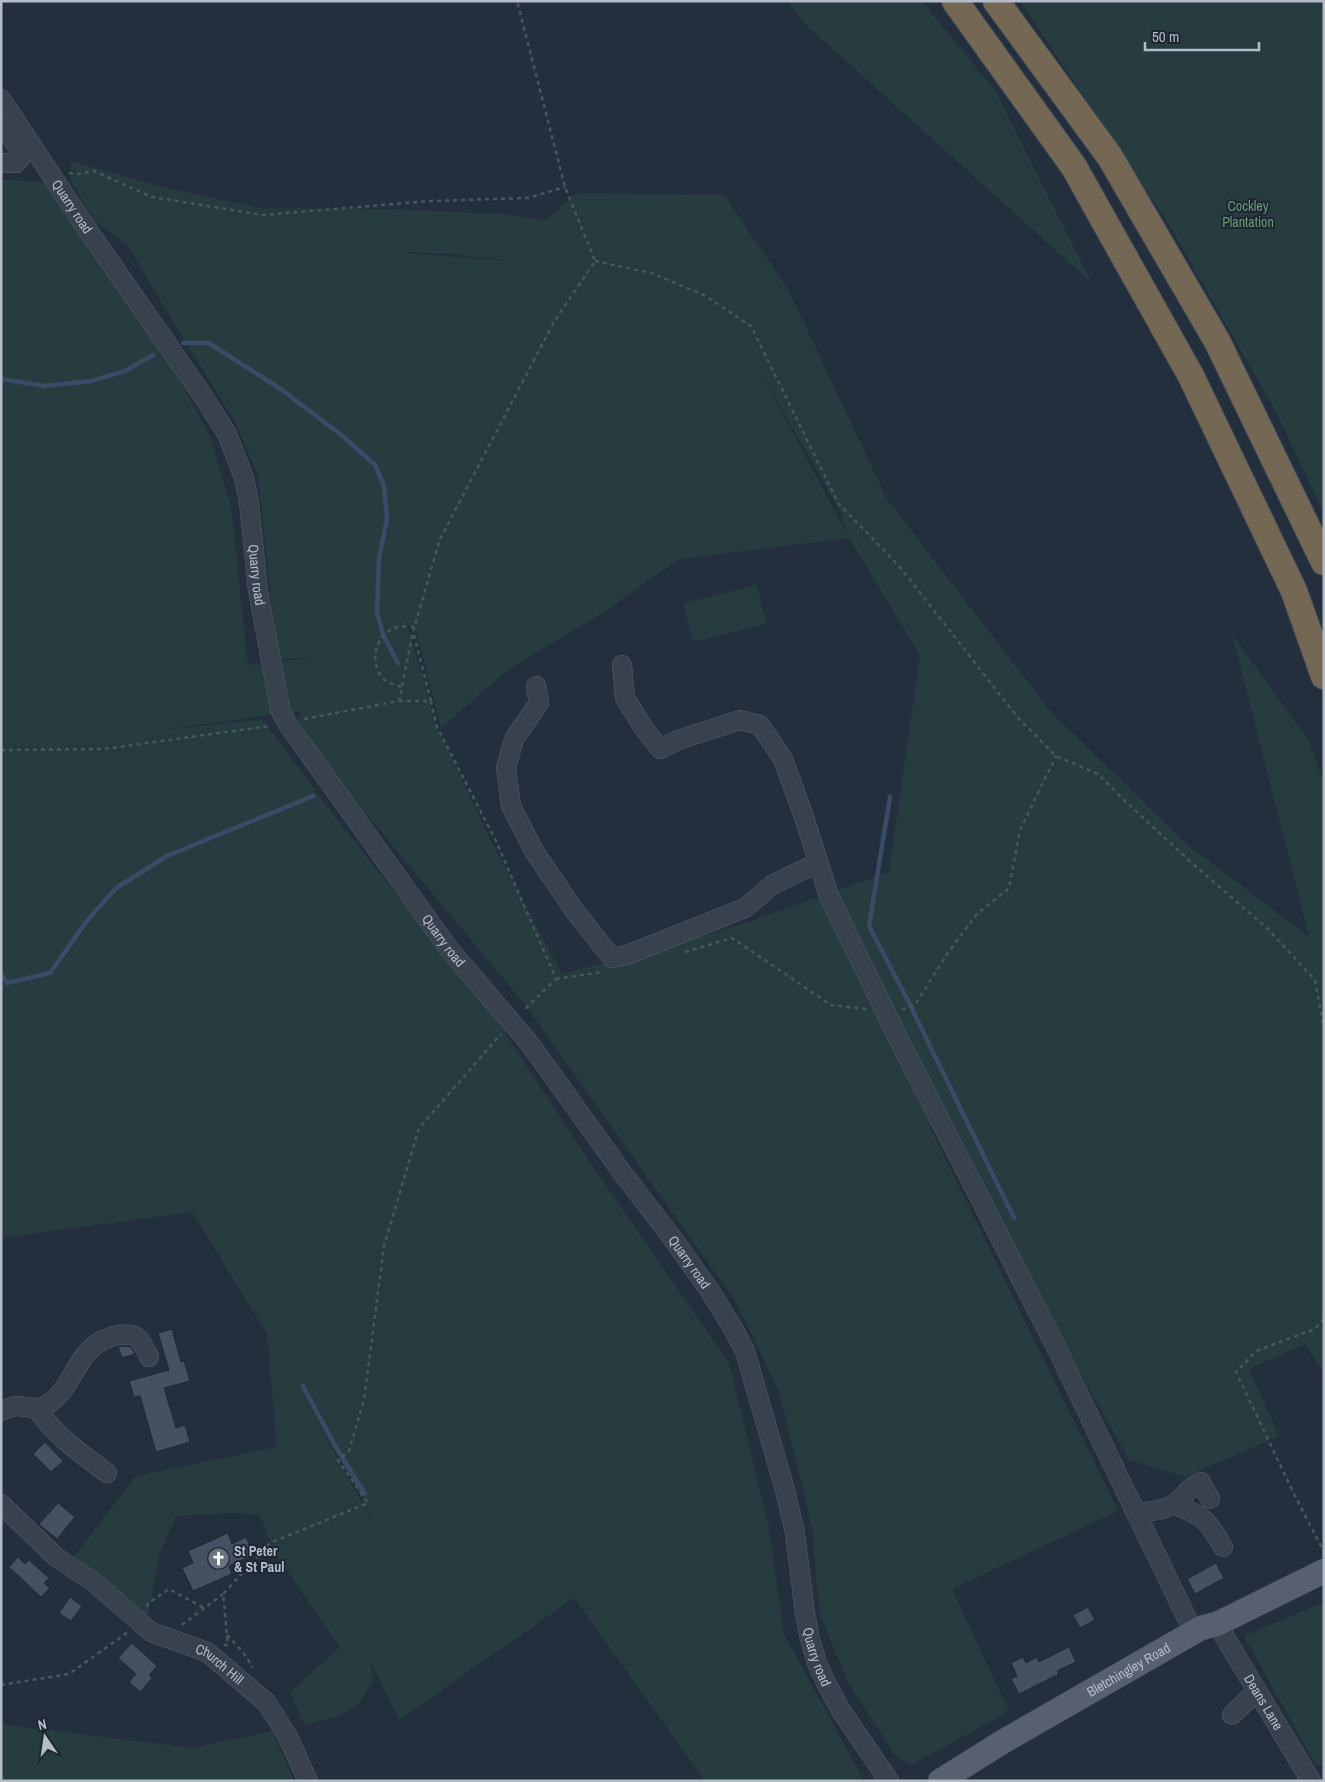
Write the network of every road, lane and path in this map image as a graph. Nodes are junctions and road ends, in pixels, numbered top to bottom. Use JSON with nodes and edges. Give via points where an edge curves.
{"nodes":[{"id":1,"x":517,"y":1,"type":"edge"},
{"id":2,"x":955,"y":1,"type":"edge"},
{"id":3,"x":996,"y":1,"type":"edge"},
{"id":4,"x":1,"y":99,"type":"edge"},
{"id":5,"x":1,"y":122,"type":"edge"},
{"id":6,"x":1,"y":163,"type":"edge"},
{"id":7,"x":49,"y":172,"type":"junction"},
{"id":8,"x":566,"y":187,"type":"junction"},
{"id":9,"x":595,"y":261,"type":"junction"},
{"id":10,"x":1324,"y":562,"type":"edge"},
{"id":11,"x":414,"y":627,"type":"junction"},
{"id":12,"x":413,"y":632,"type":"junction"},
{"id":13,"x":622,"y":665,"type":"dead end"},
{"id":14,"x":1324,"y":676,"type":"edge"},
{"id":15,"x":536,"y":686,"type":"dead end"},
{"id":16,"x":401,"y":687,"type":"junction"},
{"id":17,"x":398,"y":701,"type":"junction"},
{"id":18,"x":431,"y":701,"type":"junction"},
{"id":19,"x":287,"y":723,"type":"junction"},
{"id":20,"x":1,"y":750,"type":"edge"},
{"id":21,"x":1056,"y":756,"type":"junction"},
{"id":22,"x":819,"y":865,"type":"junction"},
{"id":23,"x":676,"y":954,"type":"dead end"},
{"id":24,"x":603,"y":972,"type":"dead end"},
{"id":25,"x":556,"y":979,"type":"junction"},
{"id":26,"x":887,"y":1015,"type":"junction"},
{"id":27,"x":512,"y":1022,"type":"junction"},
{"id":28,"x":1324,"y":1029,"type":"edge"},
{"id":29,"x":1324,"y":1319,"type":"edge"},
{"id":30,"x":149,"y":1357,"type":"dead end"},
{"id":31,"x":37,"y":1409,"type":"junction"},
{"id":32,"x":1,"y":1411,"type":"edge"},
{"id":33,"x":107,"y":1473,"type":"dead end"},
{"id":34,"x":1210,"y":1499,"type":"dead end"},
{"id":35,"x":1,"y":1504,"type":"edge"},
{"id":36,"x":1174,"y":1504,"type":"junction"},
{"id":37,"x":1136,"y":1512,"type":"junction"},
{"id":38,"x":1222,"y":1547,"type":"dead end"},
{"id":39,"x":1324,"y":1552,"type":"edge"},
{"id":40,"x":1324,"y":1571,"type":"edge"},
{"id":41,"x":223,"y":1594,"type":"junction"},
{"id":42,"x":204,"y":1608,"type":"junction"},
{"id":43,"x":141,"y":1623,"type":"junction"},
{"id":44,"x":1217,"y":1624,"type":"junction"},
{"id":45,"x":1194,"y":1633,"type":"junction"},
{"id":46,"x":166,"y":1638,"type":"junction"},
{"id":47,"x":218,"y":1645,"type":"dead end"},
{"id":48,"x":1,"y":1685,"type":"edge"},
{"id":49,"x":1257,"y":1690,"type":"junction"},
{"id":50,"x":1232,"y":1715,"type":"dead end"},
{"id":51,"x":308,"y":1781,"type":"edge"},
{"id":52,"x":888,"y":1781,"type":"edge"},
{"id":53,"x":940,"y":1781,"type":"edge"},
{"id":54,"x":1311,"y":1781,"type":"edge"}],
"edges":[{"from":1,"to":8,"type":"path"},
{"from":2,"to":14,"type":"highway","via":[[1074,167],[1191,376],[1294,591]]},
{"from":3,"to":10,"type":"highway","via":[[1115,165],[1217,341]]},
{"from":4,"to":7,"type":"street","name":"Quarry road"},
{"from":5,"to":6,"type":"street","via":[[21,157],[16,164]]},
{"from":7,"to":8,"type":"path","via":[[79,174],[94,171],[152,197],[263,215],[528,198]]},
{"from":7,"to":19,"type":"street","name":"Quarry road","via":[[203,396],[230,443],[244,478],[249,502],[258,592],[280,709]]},
{"from":8,"to":9,"type":"path"},
{"from":9,"to":11,"type":"path","via":[[554,322],[440,539]]},
{"from":9,"to":21,"type":"path","via":[[651,273],[704,295],[751,326],[838,503],[899,566],[1019,719]]},
{"from":11,"to":12,"type":"path"},
{"from":11,"to":16,"type":"path","via":[[398,627],[383,635],[375,650],[376,667],[386,681]]},
{"from":12,"to":16,"type":"path"},
{"from":12,"to":18,"type":"path"},
{"from":13,"to":22,"type":"street","via":[[625,698],[660,749],[740,720],[760,725],[784,759]]},
{"from":15,"to":22,"type":"street","via":[[539,703],[514,739],[506,768],[511,806],[539,859],[612,958],[745,908],[772,885]]},
{"from":16,"to":17,"type":"path"},
{"from":17,"to":18,"type":"path"},
{"from":17,"to":19,"type":"path"},
{"from":18,"to":25,"type":"path","via":[[437,727],[496,841]]},
{"from":19,"to":20,"type":"path","via":[[104,749]]},
{"from":19,"to":27,"type":"street","name":"Quarry road","via":[[449,949]]},
{"from":21,"to":26,"type":"path","via":[[1020,830],[1009,888],[976,915],[915,1005]]},
{"from":21,"to":28,"type":"path","via":[[1098,774],[1266,928],[1315,980]]},
{"from":22,"to":26,"type":"street","via":[[829,896]]},
{"from":23,"to":26,"type":"path","via":[[732,938],[831,1005]]},
{"from":24,"to":25,"type":"path"},
{"from":25,"to":27,"type":"path"},
{"from":26,"to":37,"type":"street"},
{"from":27,"to":41,"type":"path","via":[[418,1128],[384,1246],[364,1400],[349,1450],[338,1460],[368,1503],[270,1543]]},
{"from":27,"to":52,"type":"street","name":"Quarry road","via":[[673,1239],[742,1344],[793,1524],[805,1614],[817,1662],[842,1712]]},
{"from":29,"to":39,"type":"path","via":[[1315,1329],[1256,1351],[1236,1372]]},
{"from":30,"to":31,"type":"street","via":[[142,1342],[131,1334],[105,1339],[90,1349],[55,1398]]},
{"from":31,"to":32,"type":"street","via":[[15,1406]]},
{"from":31,"to":33,"type":"street","via":[[49,1426]]},
{"from":34,"to":36,"type":"street","via":[[1201,1482],[1190,1487]]},
{"from":35,"to":43,"type":"street","name":"Church Hill","via":[[56,1557],[95,1583]]},
{"from":36,"to":37,"type":"street","via":[[1161,1510]]},
{"from":36,"to":38,"type":"street","via":[[1210,1525]]},
{"from":37,"to":45,"type":"street"},
{"from":40,"to":44,"type":"main road","name":"Bletchingley Road"},
{"from":41,"to":42,"type":"path"},
{"from":41,"to":47,"type":"path","via":[[228,1644]]},
{"from":42,"to":43,"type":"path","via":[[169,1589],[148,1603]]},
{"from":42,"to":46,"type":"path"},
{"from":43,"to":46,"type":"street","name":"Church Hill","via":[[151,1632]]},
{"from":43,"to":48,"type":"path","via":[[69,1674]]},
{"from":44,"to":45,"type":"main road","name":"Bletchingley Road"},
{"from":44,"to":49,"type":"street","name":"Deans Lane"},
{"from":45,"to":53,"type":"main road","name":"Bletchingley Road"},
{"from":46,"to":51,"type":"street","name":"Church Hill","via":[[207,1652],[266,1702],[287,1735]]},
{"from":49,"to":50,"type":"street"},
{"from":49,"to":54,"type":"street","name":"Deans Lane"}]}
